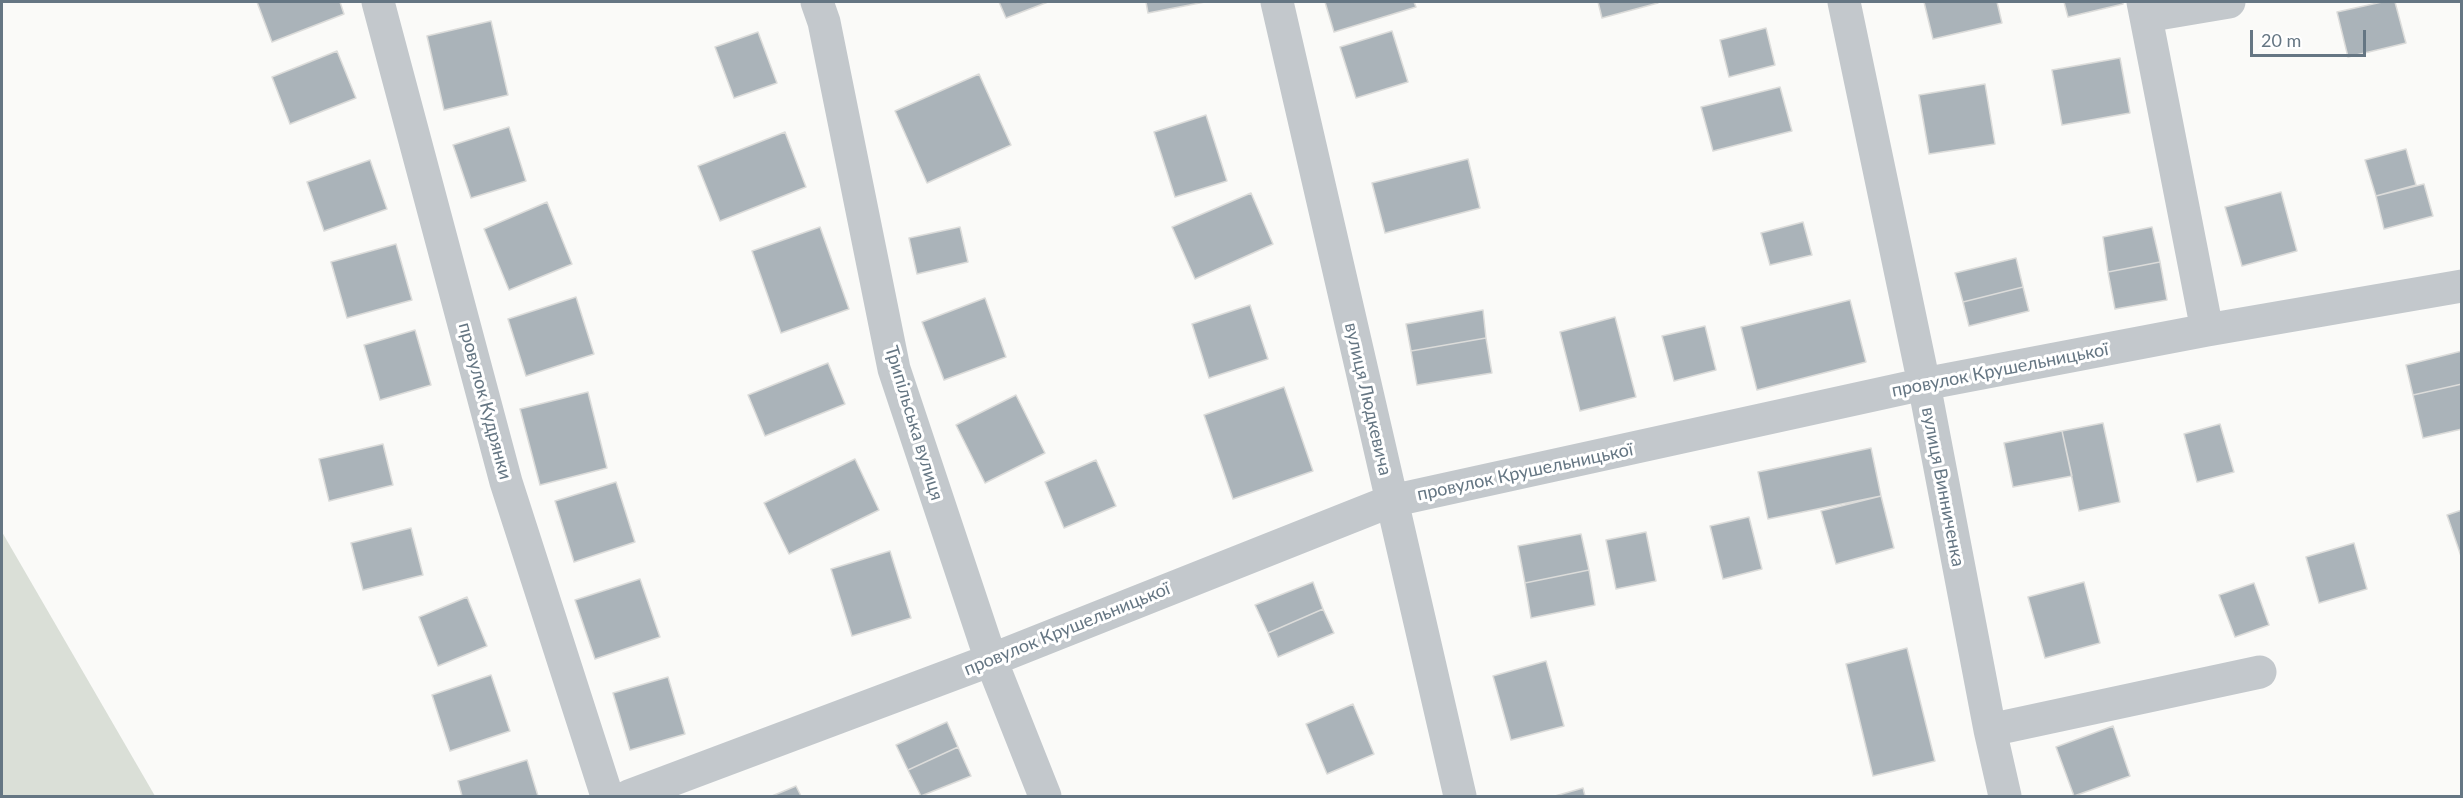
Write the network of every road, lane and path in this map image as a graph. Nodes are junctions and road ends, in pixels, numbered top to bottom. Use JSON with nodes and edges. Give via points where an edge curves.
{"nodes":[{"id":1,"x":378,"y":2,"type":"edge"},
{"id":2,"x":817,"y":2,"type":"edge"},
{"id":3,"x":1277,"y":2,"type":"edge"},
{"id":4,"x":1844,"y":2,"type":"edge"},
{"id":5,"x":2229,"y":2,"type":"edge"},
{"id":6,"x":2145,"y":9,"type":"edge"},
{"id":7,"x":2462,"y":286,"type":"edge"},
{"id":8,"x":2207,"y":330,"type":"junction"},
{"id":9,"x":1924,"y":384,"type":"junction"},
{"id":10,"x":1391,"y":501,"type":"junction"},
{"id":11,"x":991,"y":660,"type":"junction"},
{"id":12,"x":2260,"y":672,"type":"dead end"},
{"id":13,"x":1990,"y":730,"type":"junction"},
{"id":14,"x":607,"y":796,"type":"edge"},
{"id":15,"x":629,"y":796,"type":"edge"},
{"id":16,"x":1045,"y":796,"type":"edge"},
{"id":17,"x":1460,"y":796,"type":"edge"},
{"id":18,"x":2005,"y":796,"type":"edge"}],
"edges":[{"from":1,"to":14,"type":"street","name":"провулок Кудрянки","via":[[506,482]]},
{"from":2,"to":11,"type":"street","name":"Трипільська вулиця","via":[[894,369]]},
{"from":3,"to":10,"type":"street","name":"вулиця Людкевича"},
{"from":4,"to":9,"type":"street","name":"вулиця Винниченка"},
{"from":5,"to":6,"type":"street"},
{"from":6,"to":8,"type":"street"},
{"from":7,"to":8,"type":"street","name":"провулок Крушельницької"},
{"from":8,"to":9,"type":"street","name":"провулок Крушельницької"},
{"from":9,"to":10,"type":"street","name":"провулок Крушельницької"},
{"from":9,"to":13,"type":"street","name":"вулиця Винниченка"},
{"from":10,"to":11,"type":"street","name":"провулок Крушельницької"},
{"from":10,"to":17,"type":"street","name":"вулиця Людкевича"},
{"from":11,"to":15,"type":"street","name":"провулок Крушельницької"},
{"from":11,"to":16,"type":"street","name":"Трипільська вулиця"},
{"from":12,"to":13,"type":"street"},
{"from":13,"to":18,"type":"street","name":"вулиця Винниченка"}]}
